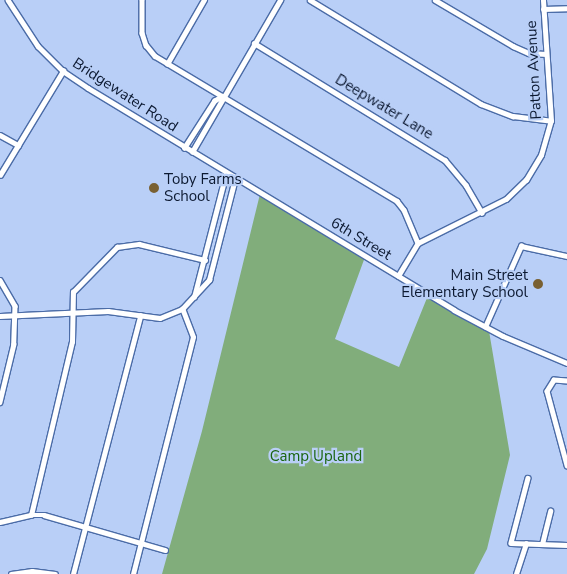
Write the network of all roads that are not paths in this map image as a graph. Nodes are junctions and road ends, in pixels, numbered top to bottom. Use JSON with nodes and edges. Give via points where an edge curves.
{"nodes":[{"id":1,"x":8,"y":0,"type":"edge"},
{"id":2,"x":142,"y":0,"type":"edge"},
{"id":3,"x":204,"y":0,"type":"edge"},
{"id":4,"x":280,"y":0,"type":"edge"},
{"id":5,"x":310,"y":0,"type":"edge"},
{"id":6,"x":435,"y":0,"type":"edge"},
{"id":7,"x":542,"y":0,"type":"edge"},
{"id":8,"x":567,"y":8,"type":"edge"},
{"id":9,"x":543,"y":9,"type":"junction"},
{"id":10,"x":254,"y":43,"type":"junction"},
{"id":11,"x":546,"y":54,"type":"junction"},
{"id":12,"x":166,"y":64,"type":"junction"},
{"id":13,"x":63,"y":71,"type":"junction"},
{"id":14,"x":222,"y":96,"type":"junction"},
{"id":15,"x":551,"y":121,"type":"junction"},
{"id":16,"x":0,"y":135,"type":"edge"},
{"id":17,"x":18,"y":145,"type":"junction"},
{"id":18,"x":184,"y":148,"type":"junction"},
{"id":19,"x":192,"y":152,"type":"junction"},
{"id":20,"x":226,"y":173,"type":"junction"},
{"id":21,"x":0,"y":175,"type":"edge"},
{"id":22,"x":235,"y":178,"type":"junction"},
{"id":23,"x":251,"y":188,"type":"joint"},
{"id":24,"x":482,"y":214,"type":"junction"},
{"id":25,"x":418,"y":243,"type":"junction"},
{"id":26,"x":567,"y":256,"type":"edge"},
{"id":27,"x":205,"y":260,"type":"junction"},
{"id":28,"x":398,"y":276,"type":"junction"},
{"id":29,"x":0,"y":280,"type":"edge"},
{"id":30,"x":193,"y":300,"type":"junction"},
{"id":31,"x":182,"y":309,"type":"junction"},
{"id":32,"x":72,"y":312,"type":"junction"},
{"id":33,"x":0,"y":316,"type":"edge"},
{"id":34,"x":15,"y":316,"type":"junction"},
{"id":35,"x":140,"y":316,"type":"junction"},
{"id":36,"x":485,"y":326,"type":"junction"},
{"id":37,"x":567,"y":363,"type":"edge"},
{"id":38,"x":567,"y":381,"type":"edge"},
{"id":39,"x":0,"y":402,"type":"edge"},
{"id":40,"x":567,"y":466,"type":"edge"},
{"id":41,"x":528,"y":478,"type":"dead end"},
{"id":42,"x":550,"y":511,"type":"dead end"},
{"id":43,"x":31,"y":515,"type":"junction"},
{"id":44,"x":0,"y":522,"type":"edge"},
{"id":45,"x":86,"y":527,"type":"junction"},
{"id":46,"x":141,"y":543,"type":"junction"},
{"id":47,"x":526,"y":544,"type":"junction"},
{"id":48,"x":542,"y":544,"type":"junction"},
{"id":49,"x":567,"y":545,"type":"edge"},
{"id":50,"x":165,"y":550,"type":"dead end"},
{"id":51,"x":11,"y":574,"type":"edge"},
{"id":52,"x":56,"y":574,"type":"edge"},
{"id":53,"x":73,"y":574,"type":"edge"},
{"id":54,"x":132,"y":574,"type":"edge"},
{"id":55,"x":516,"y":574,"type":"edge"}],
"edges":[{"from":1,"to":13,"type":"street","name":"Bridgewater Road","via":[[29,35]]},
{"from":2,"to":12,"type":"street","via":[[146,45]]},
{"from":3,"to":12,"type":"street"},
{"from":4,"to":10,"type":"street"},
{"from":5,"to":15,"type":"street","via":[[480,104],[513,116]]},
{"from":6,"to":11,"type":"street","via":[[513,46],[529,53]]},
{"from":7,"to":9,"type":"street","name":"Patton Avenue"},
{"from":8,"to":9,"type":"street"},
{"from":9,"to":11,"type":"street","name":"Patton Avenue"},
{"from":10,"to":14,"type":"street"},
{"from":10,"to":24,"type":"street","name":"Deepwater Lane","via":[[445,160],[466,185]]},
{"from":11,"to":15,"type":"street","name":"Patton Avenue"},
{"from":12,"to":14,"type":"street"},
{"from":13,"to":17,"type":"street"},
{"from":13,"to":18,"type":"street","name":"Bridgewater Road"},
{"from":14,"to":18,"type":"street","via":[[214,101]]},
{"from":14,"to":19,"type":"street","via":[[221,106]]},
{"from":14,"to":25,"type":"street","via":[[397,201]]},
{"from":15,"to":24,"type":"street","name":"Patton Avenue","via":[[541,155],[526,180],[506,199]]},
{"from":16,"to":17,"type":"street"},
{"from":17,"to":21,"type":"street"},
{"from":18,"to":19,"type":"street","name":"Bridgewater Road"},
{"from":19,"to":20,"type":"street","name":"Bridgewater Road"},
{"from":20,"to":22,"type":"street","name":"Bridgewater Road"},
{"from":20,"to":27,"type":"street"},
{"from":22,"to":23,"type":"street","name":"Bridgewater Road"},
{"from":22,"to":30,"type":"street","via":[[209,280]]},
{"from":23,"to":28,"type":"street","name":"6th Street"},
{"from":24,"to":25,"type":"street","name":"Patton Avenue"},
{"from":25,"to":28,"type":"street"},
{"from":26,"to":36,"type":"street","via":[[521,246]]},
{"from":27,"to":30,"type":"street"},
{"from":27,"to":32,"type":"street","via":[[138,244],[117,246],[73,292]]},
{"from":28,"to":36,"type":"street","name":"6th Street"},
{"from":29,"to":34,"type":"street","via":[[12,296]]},
{"from":30,"to":31,"type":"street"},
{"from":31,"to":35,"type":"street","via":[[160,318]]},
{"from":31,"to":46,"type":"street","via":[[193,337]]},
{"from":32,"to":34,"type":"street"},
{"from":32,"to":35,"type":"street","via":[[108,310]]},
{"from":32,"to":43,"type":"street","via":[[72,342],[67,371]]},
{"from":33,"to":34,"type":"street"},
{"from":34,"to":39,"type":"street","via":[[14,344]]},
{"from":35,"to":45,"type":"street"},
{"from":36,"to":37,"type":"street","name":"6th Street"},
{"from":38,"to":40,"type":"street","via":[[554,380],[547,391]]},
{"from":41,"to":47,"type":"street","via":[[511,543]]},
{"from":42,"to":48,"type":"street"},
{"from":43,"to":44,"type":"street"},
{"from":43,"to":45,"type":"street"},
{"from":45,"to":46,"type":"street"},
{"from":45,"to":53,"type":"street"},
{"from":46,"to":50,"type":"street"},
{"from":46,"to":54,"type":"street"},
{"from":47,"to":48,"type":"street"},
{"from":47,"to":55,"type":"street"},
{"from":48,"to":49,"type":"street"},
{"from":51,"to":52,"type":"street","via":[[32,570]]}]}
